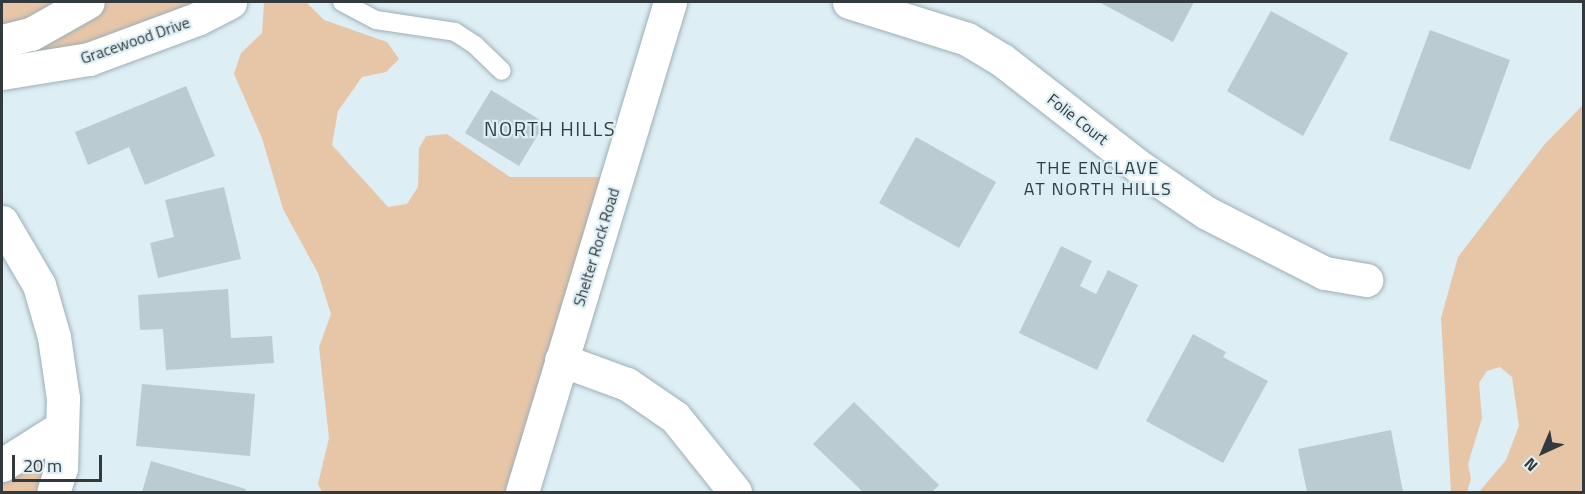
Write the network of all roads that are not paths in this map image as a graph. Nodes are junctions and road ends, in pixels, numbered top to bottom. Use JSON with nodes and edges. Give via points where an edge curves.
{"nodes":[{"id":1,"x":88,"y":2,"type":"edge"},
{"id":2,"x":230,"y":2,"type":"edge"},
{"id":3,"x":342,"y":2,"type":"edge"},
{"id":4,"x":670,"y":2,"type":"edge"},
{"id":5,"x":849,"y":2,"type":"edge"},
{"id":6,"x":2,"y":41,"type":"edge"},
{"id":7,"x":502,"y":71,"type":"dead end"},
{"id":8,"x":2,"y":73,"type":"edge"},
{"id":9,"x":2,"y":222,"type":"edge"},
{"id":10,"x":1366,"y":280,"type":"dead end"},
{"id":11,"x":561,"y":360,"type":"junction"},
{"id":12,"x":62,"y":427,"type":"junction"},
{"id":13,"x":2,"y":465,"type":"edge"},
{"id":14,"x":53,"y":492,"type":"edge"},
{"id":15,"x":522,"y":492,"type":"edge"},
{"id":16,"x":735,"y":492,"type":"edge"}],
"edges":[{"from":1,"to":6,"type":"street","via":[[32,34]]},
{"from":2,"to":8,"type":"street","name":"Gracewood Drive","via":[[199,18],[89,59]]},
{"from":3,"to":7,"type":"lane","via":[[376,20],[455,32],[476,45]]},
{"from":4,"to":11,"type":"street","name":"Shelter Rock Road"},
{"from":5,"to":10,"type":"street","name":"Folie Court","via":[[968,39],[1002,60],[1138,166],[1207,213],[1325,273]]},
{"from":9,"to":12,"type":"street","via":[[39,285],[54,337],[63,398]]},
{"from":11,"to":15,"type":"street","name":"Shelter Rock Road"},
{"from":11,"to":16,"type":"street","via":[[627,384],[675,417]]},
{"from":12,"to":13,"type":"street"},
{"from":12,"to":14,"type":"street","via":[[61,468]]}]}
